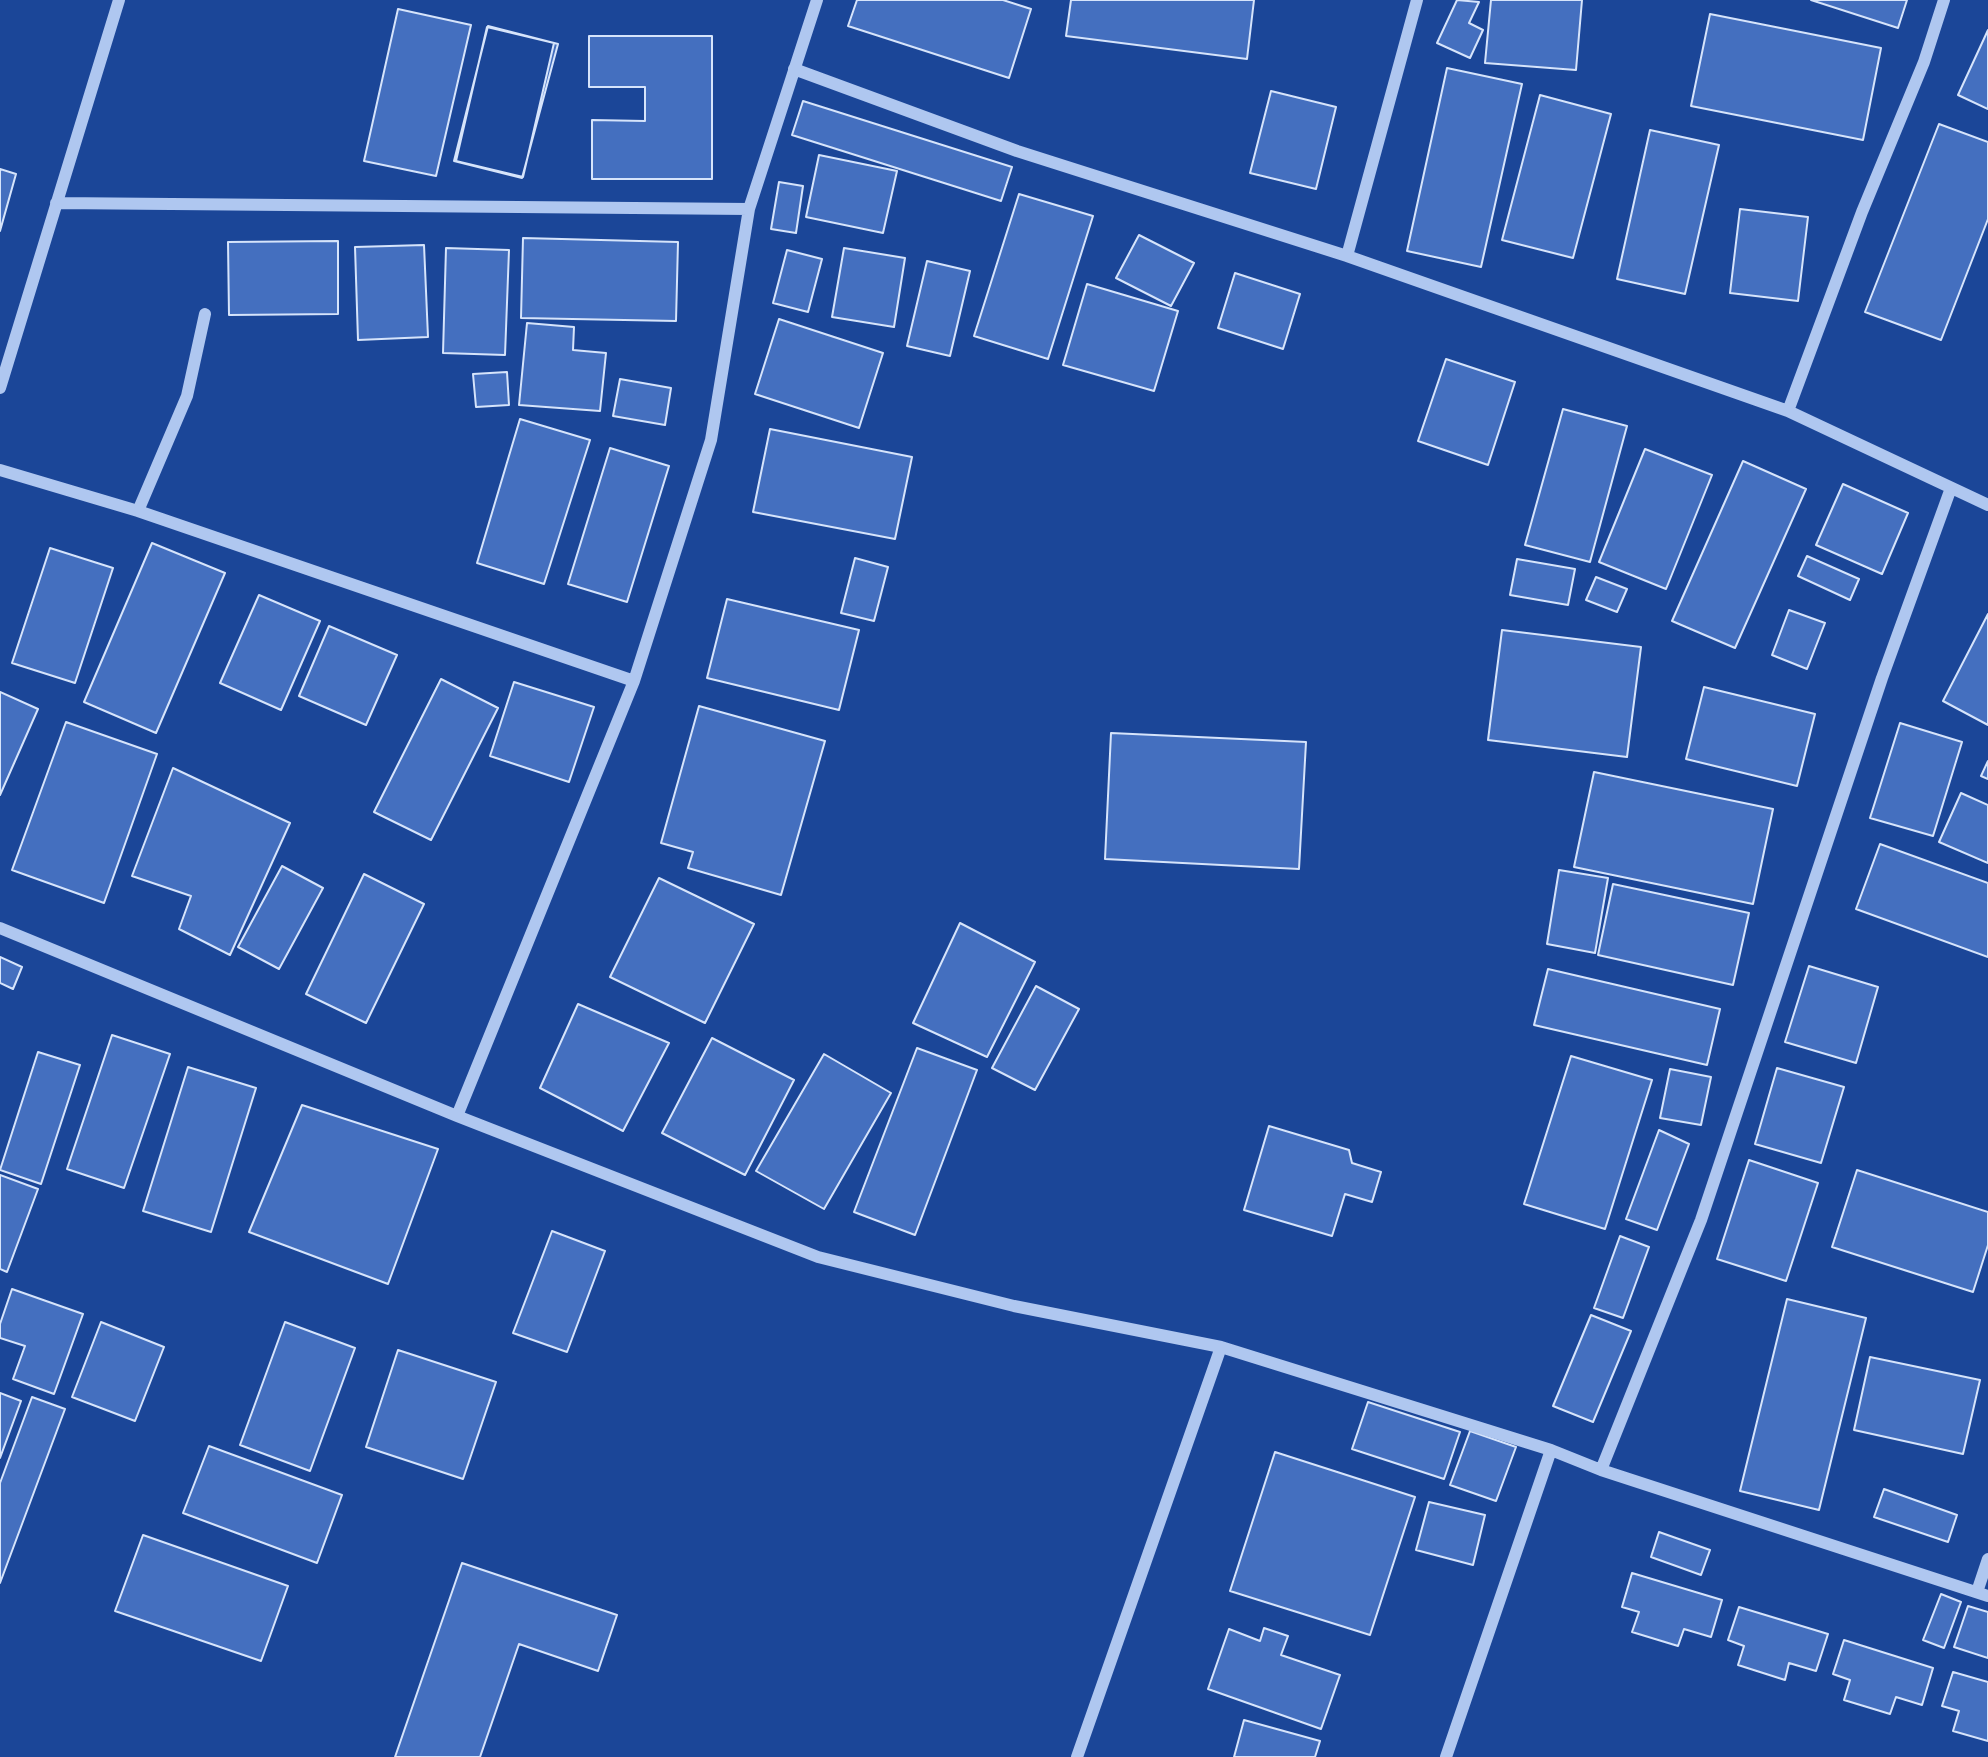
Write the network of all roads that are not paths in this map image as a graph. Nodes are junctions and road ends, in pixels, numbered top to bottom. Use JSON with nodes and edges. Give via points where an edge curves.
{"nodes":[{"id":1,"x":119,"y":0,"type":"edge"},
{"id":2,"x":817,"y":0,"type":"edge"},
{"id":3,"x":1418,"y":0,"type":"edge"},
{"id":4,"x":1944,"y":0,"type":"edge"},
{"id":5,"x":794,"y":69,"type":"junction"},
{"id":6,"x":56,"y":203,"type":"junction"},
{"id":7,"x":749,"y":209,"type":"junction"},
{"id":8,"x":1347,"y":256,"type":"junction"},
{"id":9,"x":205,"y":314,"type":"dead end"},
{"id":10,"x":0,"y":388,"type":"edge"},
{"id":11,"x":1788,"y":411,"type":"junction"},
{"id":12,"x":0,"y":470,"type":"edge"},
{"id":13,"x":1951,"y":488,"type":"junction"},
{"id":14,"x":1988,"y":505,"type":"edge"},
{"id":15,"x":138,"y":512,"type":"junction"},
{"id":16,"x":634,"y":681,"type":"junction"},
{"id":17,"x":0,"y":928,"type":"edge"},
{"id":18,"x":457,"y":1116,"type":"junction"},
{"id":19,"x":1220,"y":1347,"type":"junction"},
{"id":20,"x":1551,"y":1450,"type":"junction"},
{"id":21,"x":1601,"y":1470,"type":"junction"},
{"id":22,"x":1988,"y":1559,"type":"edge"},
{"id":23,"x":1982,"y":1594,"type":"edge"},
{"id":24,"x":1077,"y":1757,"type":"edge"},
{"id":25,"x":1446,"y":1757,"type":"edge"}],
"edges":[{"from":1,"to":6,"type":"street"},
{"from":2,"to":5,"type":"street"},
{"from":3,"to":8,"type":"street"},
{"from":4,"to":11,"type":"street"},
{"from":5,"to":7,"type":"street"},
{"from":5,"to":8,"type":"street","via":[[1017,151]]},
{"from":6,"to":7,"type":"street"},
{"from":6,"to":10,"type":"street"},
{"from":7,"to":16,"type":"street","via":[[711,440]]},
{"from":8,"to":11,"type":"street"},
{"from":9,"to":15,"type":"street","via":[[187,396]]},
{"from":11,"to":13,"type":"street"},
{"from":12,"to":15,"type":"street"},
{"from":13,"to":14,"type":"street"},
{"from":13,"to":21,"type":"street","via":[[1882,678],[1701,1220]]},
{"from":15,"to":16,"type":"street"},
{"from":16,"to":18,"type":"street"},
{"from":17,"to":18,"type":"street"},
{"from":18,"to":19,"type":"street","via":[[818,1257],[1014,1306]]},
{"from":19,"to":20,"type":"street"},
{"from":19,"to":24,"type":"street"},
{"from":20,"to":21,"type":"street"},
{"from":20,"to":25,"type":"street"},
{"from":21,"to":23,"type":"street"},
{"from":22,"to":23,"type":"street"}]}
